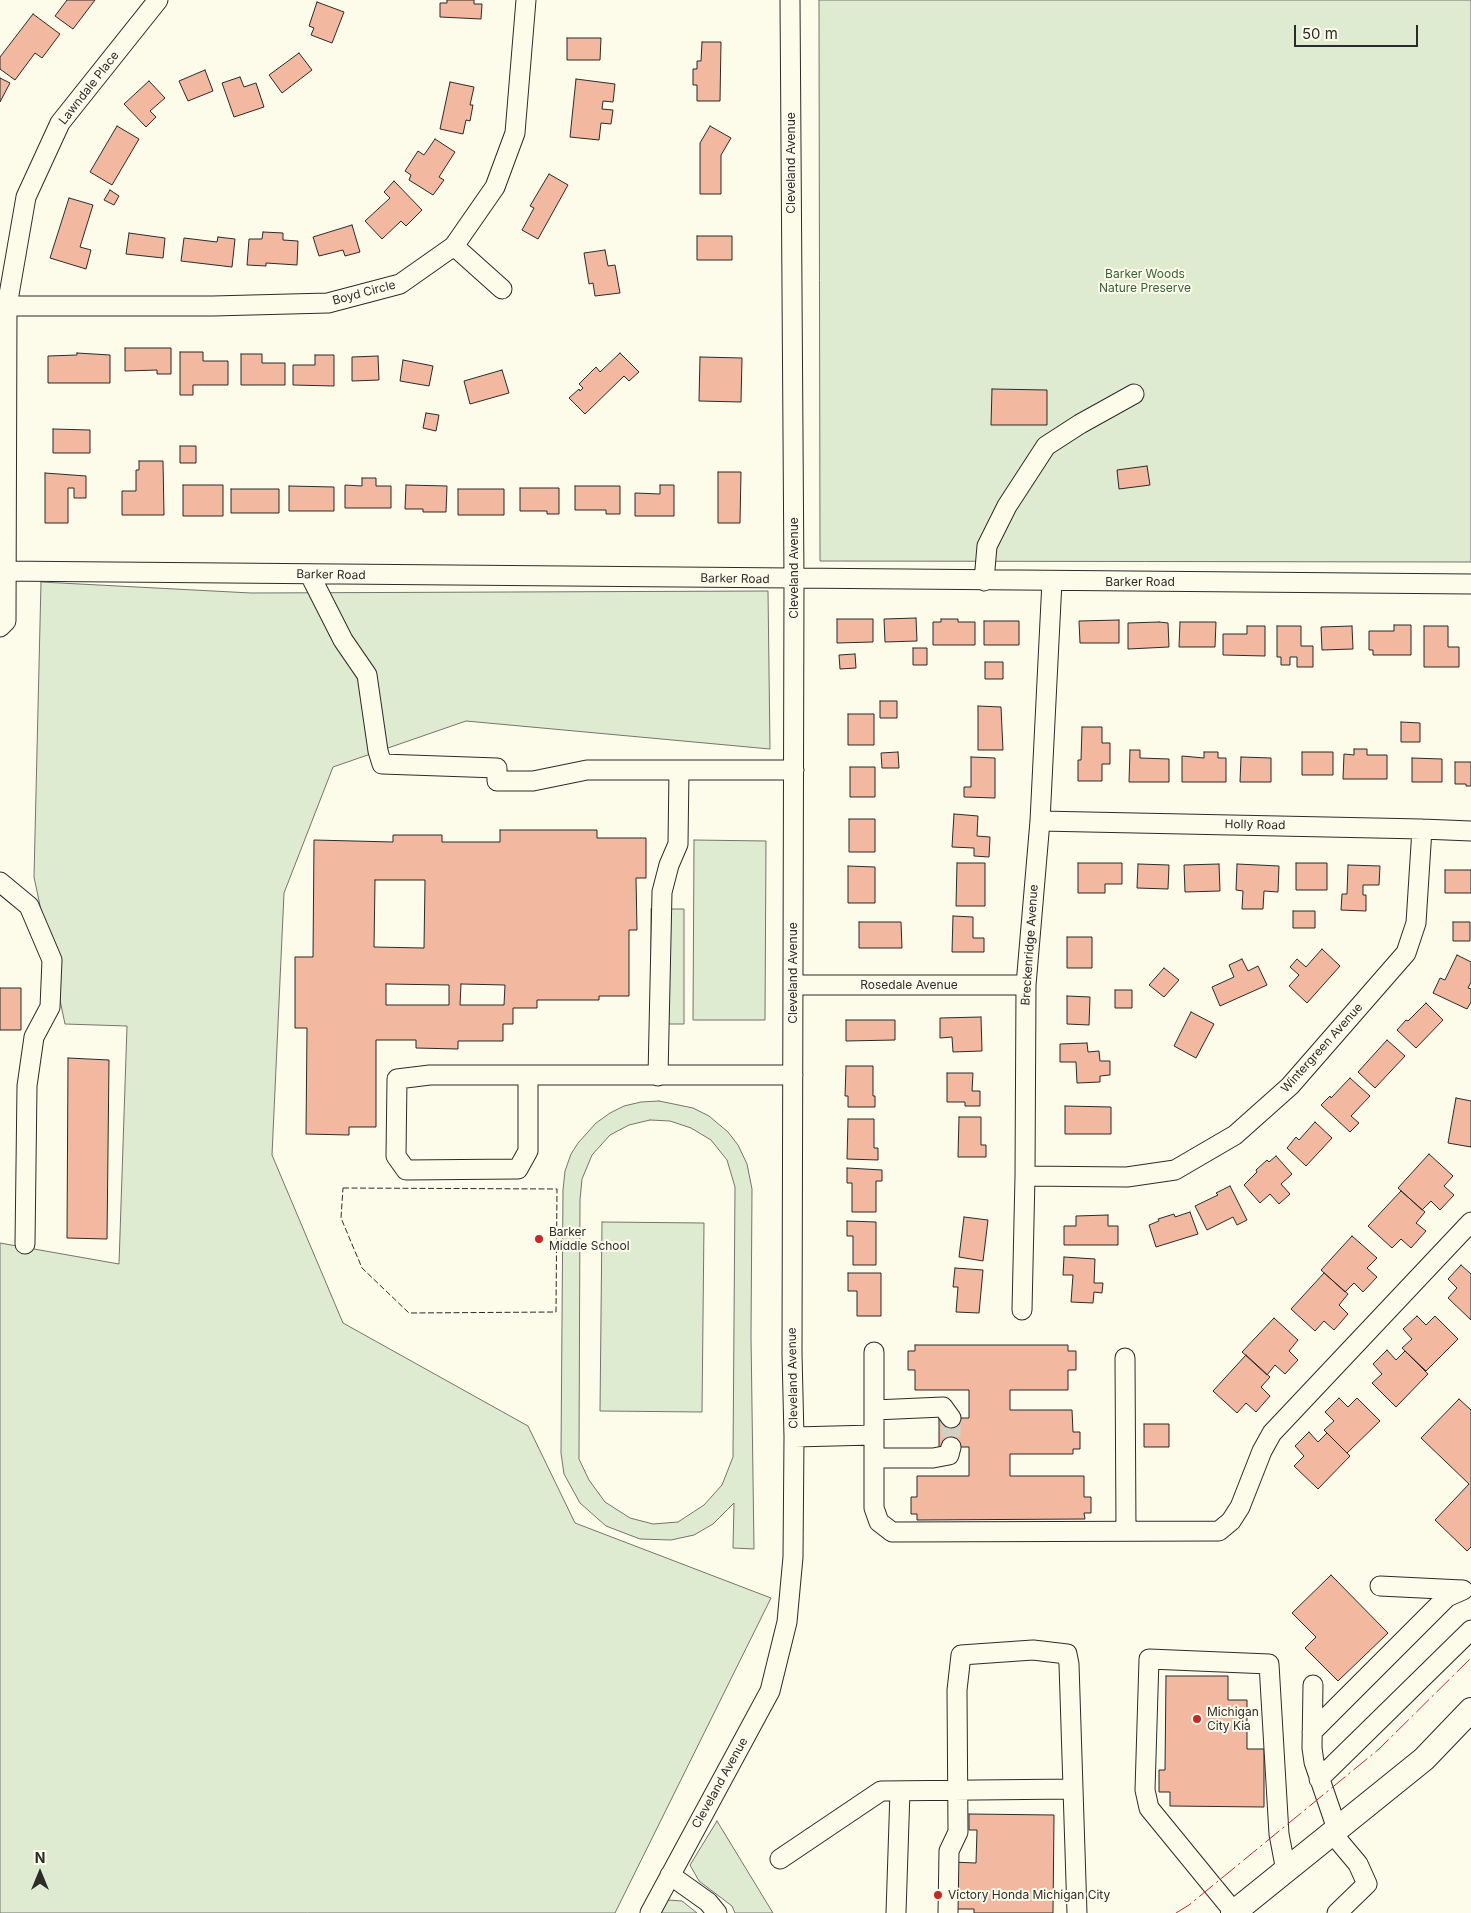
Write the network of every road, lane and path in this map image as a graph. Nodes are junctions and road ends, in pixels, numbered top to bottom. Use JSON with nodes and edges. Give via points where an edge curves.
{"nodes":[{"id":1,"x":158,"y":0,"type":"edge"},
{"id":2,"x":526,"y":0,"type":"edge"},
{"id":3,"x":790,"y":0,"type":"edge"},
{"id":4,"x":454,"y":246,"type":"junction"},
{"id":5,"x":502,"y":289,"type":"dead end"},
{"id":6,"x":3,"y":306,"type":"edge"},
{"id":7,"x":1134,"y":394,"type":"dead end"},
{"id":8,"x":3,"y":572,"type":"edge"},
{"id":9,"x":310,"y":574,"type":"junction"},
{"id":10,"x":794,"y":579,"type":"junction"},
{"id":11,"x":984,"y":581,"type":"junction"},
{"id":12,"x":1052,"y":581,"type":"junction"},
{"id":13,"x":1471,"y":584,"type":"edge"},
{"id":14,"x":0,"y":627,"type":"edge"},
{"id":15,"x":679,"y":770,"type":"junction"},
{"id":16,"x":794,"y":770,"type":"junction"},
{"id":17,"x":1040,"y":821,"type":"junction"},
{"id":18,"x":1422,"y":829,"type":"junction"},
{"id":19,"x":1471,"y":831,"type":"edge"},
{"id":20,"x":0,"y":882,"type":"edge"},
{"id":21,"x":794,"y":984,"type":"junction"},
{"id":22,"x":1026,"y":985,"type":"junction"},
{"id":23,"x":528,"y":1075,"type":"junction"},
{"id":24,"x":793,"y":1075,"type":"junction"},
{"id":25,"x":658,"y":1076,"type":"junction"},
{"id":26,"x":1025,"y":1176,"type":"junction"},
{"id":27,"x":1471,"y":1222,"type":"edge"},
{"id":28,"x":25,"y":1244,"type":"dead end"},
{"id":29,"x":1022,"y":1310,"type":"dead end"},
{"id":30,"x":874,"y":1352,"type":"dead end"},
{"id":31,"x":1125,"y":1358,"type":"dead end"},
{"id":32,"x":874,"y":1410,"type":"junction"},
{"id":33,"x":950,"y":1418,"type":"dead end"},
{"id":34,"x":874,"y":1435,"type":"junction"},
{"id":35,"x":794,"y":1437,"type":"junction"},
{"id":36,"x":951,"y":1447,"type":"dead end"},
{"id":37,"x":874,"y":1458,"type":"junction"},
{"id":38,"x":1126,"y":1531,"type":"junction"},
{"id":39,"x":1380,"y":1586,"type":"dead end"},
{"id":40,"x":1467,"y":1590,"type":"edge"},
{"id":41,"x":1471,"y":1630,"type":"edge"},
{"id":42,"x":1313,"y":1685,"type":"dead end"},
{"id":43,"x":1471,"y":1710,"type":"edge"},
{"id":44,"x":1312,"y":1732,"type":"junction"},
{"id":45,"x":1319,"y":1779,"type":"junction"},
{"id":46,"x":1073,"y":1789,"type":"junction"},
{"id":47,"x":958,"y":1790,"type":"junction"},
{"id":48,"x":900,"y":1791,"type":"junction"},
{"id":49,"x":1334,"y":1831,"type":"junction"},
{"id":50,"x":780,"y":1859,"type":"dead end"},
{"id":51,"x":1286,"y":1870,"type":"junction"},
{"id":52,"x":670,"y":1876,"type":"junction"},
{"id":53,"x":650,"y":1913,"type":"edge"},
{"id":54,"x":717,"y":1913,"type":"edge"},
{"id":55,"x":896,"y":1913,"type":"edge"},
{"id":56,"x":948,"y":1913,"type":"edge"},
{"id":57,"x":1077,"y":1913,"type":"edge"},
{"id":58,"x":1234,"y":1913,"type":"edge"},
{"id":59,"x":1337,"y":1913,"type":"edge"}],
"edges":[{"from":1,"to":6,"type":"street","name":"Lawndale Place","via":[[60,124],[26,197]]},
{"from":2,"to":4,"type":"street","name":"Boyd Circle","via":[[515,133],[495,187]]},
{"from":3,"to":10,"type":"street","name":"Cleveland Avenue"},
{"from":4,"to":5,"type":"street"},
{"from":4,"to":6,"type":"street","name":"Boyd Circle","via":[[400,284],[328,303]]},
{"from":6,"to":8,"type":"street","name":"Lawndale Place"},
{"from":7,"to":11,"type":"street","via":[[1046,446],[1007,506],[987,546]]},
{"from":8,"to":9,"type":"street","name":"Barker Road"},
{"from":8,"to":14,"type":"street","name":"Lawndale Place","via":[[6,621]]},
{"from":9,"to":10,"type":"street","name":"Barker Road"},
{"from":9,"to":15,"type":"street","via":[[343,640],[367,676],[382,764],[496,768],[497,781],[533,781],[587,770]]},
{"from":10,"to":11,"type":"street","name":"Barker Road"},
{"from":10,"to":16,"type":"street","name":"Cleveland Avenue"},
{"from":11,"to":12,"type":"street","name":"Barker Road"},
{"from":12,"to":13,"type":"street","name":"Barker Road"},
{"from":12,"to":17,"type":"street","name":"Breckenridge Avenue"},
{"from":15,"to":16,"type":"street"},
{"from":15,"to":25,"type":"street","via":[[678,844],[662,892]]},
{"from":16,"to":21,"type":"street","name":"Cleveland Avenue"},
{"from":17,"to":18,"type":"street","name":"Holly Road"},
{"from":17,"to":22,"type":"street","name":"Breckenridge Avenue"},
{"from":18,"to":19,"type":"street","name":"Holly Road"},
{"from":18,"to":26,"type":"street","name":"Wintergreen Avenue","via":[[1416,923],[1406,953],[1290,1086],[1235,1135],[1175,1170],[1127,1177]]},
{"from":20,"to":28,"type":"street","via":[[29,906],[52,960],[50,1007],[34,1037],[27,1086]]},
{"from":21,"to":22,"type":"street","name":"Rosedale Avenue"},
{"from":21,"to":24,"type":"street","name":"Cleveland Avenue"},
{"from":22,"to":26,"type":"street","name":"Breckenridge Avenue"},
{"from":23,"to":23,"type":"street","via":[[430,1075],[397,1079],[396,1156],[406,1170],[518,1169],[528,1151]]},
{"from":23,"to":25,"type":"street"},
{"from":24,"to":25,"type":"street"},
{"from":24,"to":35,"type":"street","name":"Cleveland Avenue"},
{"from":26,"to":29,"type":"street","name":"Breckenridge Avenue"},
{"from":27,"to":38,"type":"street","via":[[1272,1433],[1231,1521],[1219,1530]]},
{"from":30,"to":32,"type":"street"},
{"from":31,"to":38,"type":"street"},
{"from":32,"to":33,"type":"street","via":[[943,1407]]},
{"from":32,"to":34,"type":"street"},
{"from":34,"to":35,"type":"street"},
{"from":34,"to":37,"type":"street"},
{"from":35,"to":52,"type":"street","name":"Cleveland Avenue","via":[[793,1556],[787,1622],[770,1691]]},
{"from":36,"to":37,"type":"street","via":[[949,1455],[933,1458]]},
{"from":37,"to":38,"type":"street","via":[[874,1508],[879,1522],[892,1532]]},
{"from":39,"to":40,"type":"street"},
{"from":40,"to":44,"type":"street","via":[[1447,1597]]},
{"from":41,"to":45,"type":"street"},
{"from":42,"to":44,"type":"street"},
{"from":43,"to":49,"type":"main road","via":[[1424,1759]]},
{"from":44,"to":45,"type":"street"},
{"from":45,"to":49,"type":"street"},
{"from":46,"to":47,"type":"street"},
{"from":46,"to":47,"type":"street","via":[[1067,1654],[1033,1650],[961,1655]]},
{"from":46,"to":57,"type":"street"},
{"from":47,"to":48,"type":"street"},
{"from":47,"to":56,"type":"street","via":[[958,1832],[949,1850]]},
{"from":48,"to":50,"type":"street","via":[[881,1792]]},
{"from":48,"to":55,"type":"street"},
{"from":49,"to":51,"type":"main road"},
{"from":49,"to":59,"type":"street","via":[[1358,1864],[1367,1884]]},
{"from":51,"to":58,"type":"main road"},
{"from":51,"to":58,"type":"street","via":[[1279,1834],[1268,1664],[1149,1658],[1145,1790],[1149,1808]]},
{"from":52,"to":53,"type":"street","name":"Cleveland Avenue"},
{"from":52,"to":54,"type":"street","via":[[708,1902]]}]}
